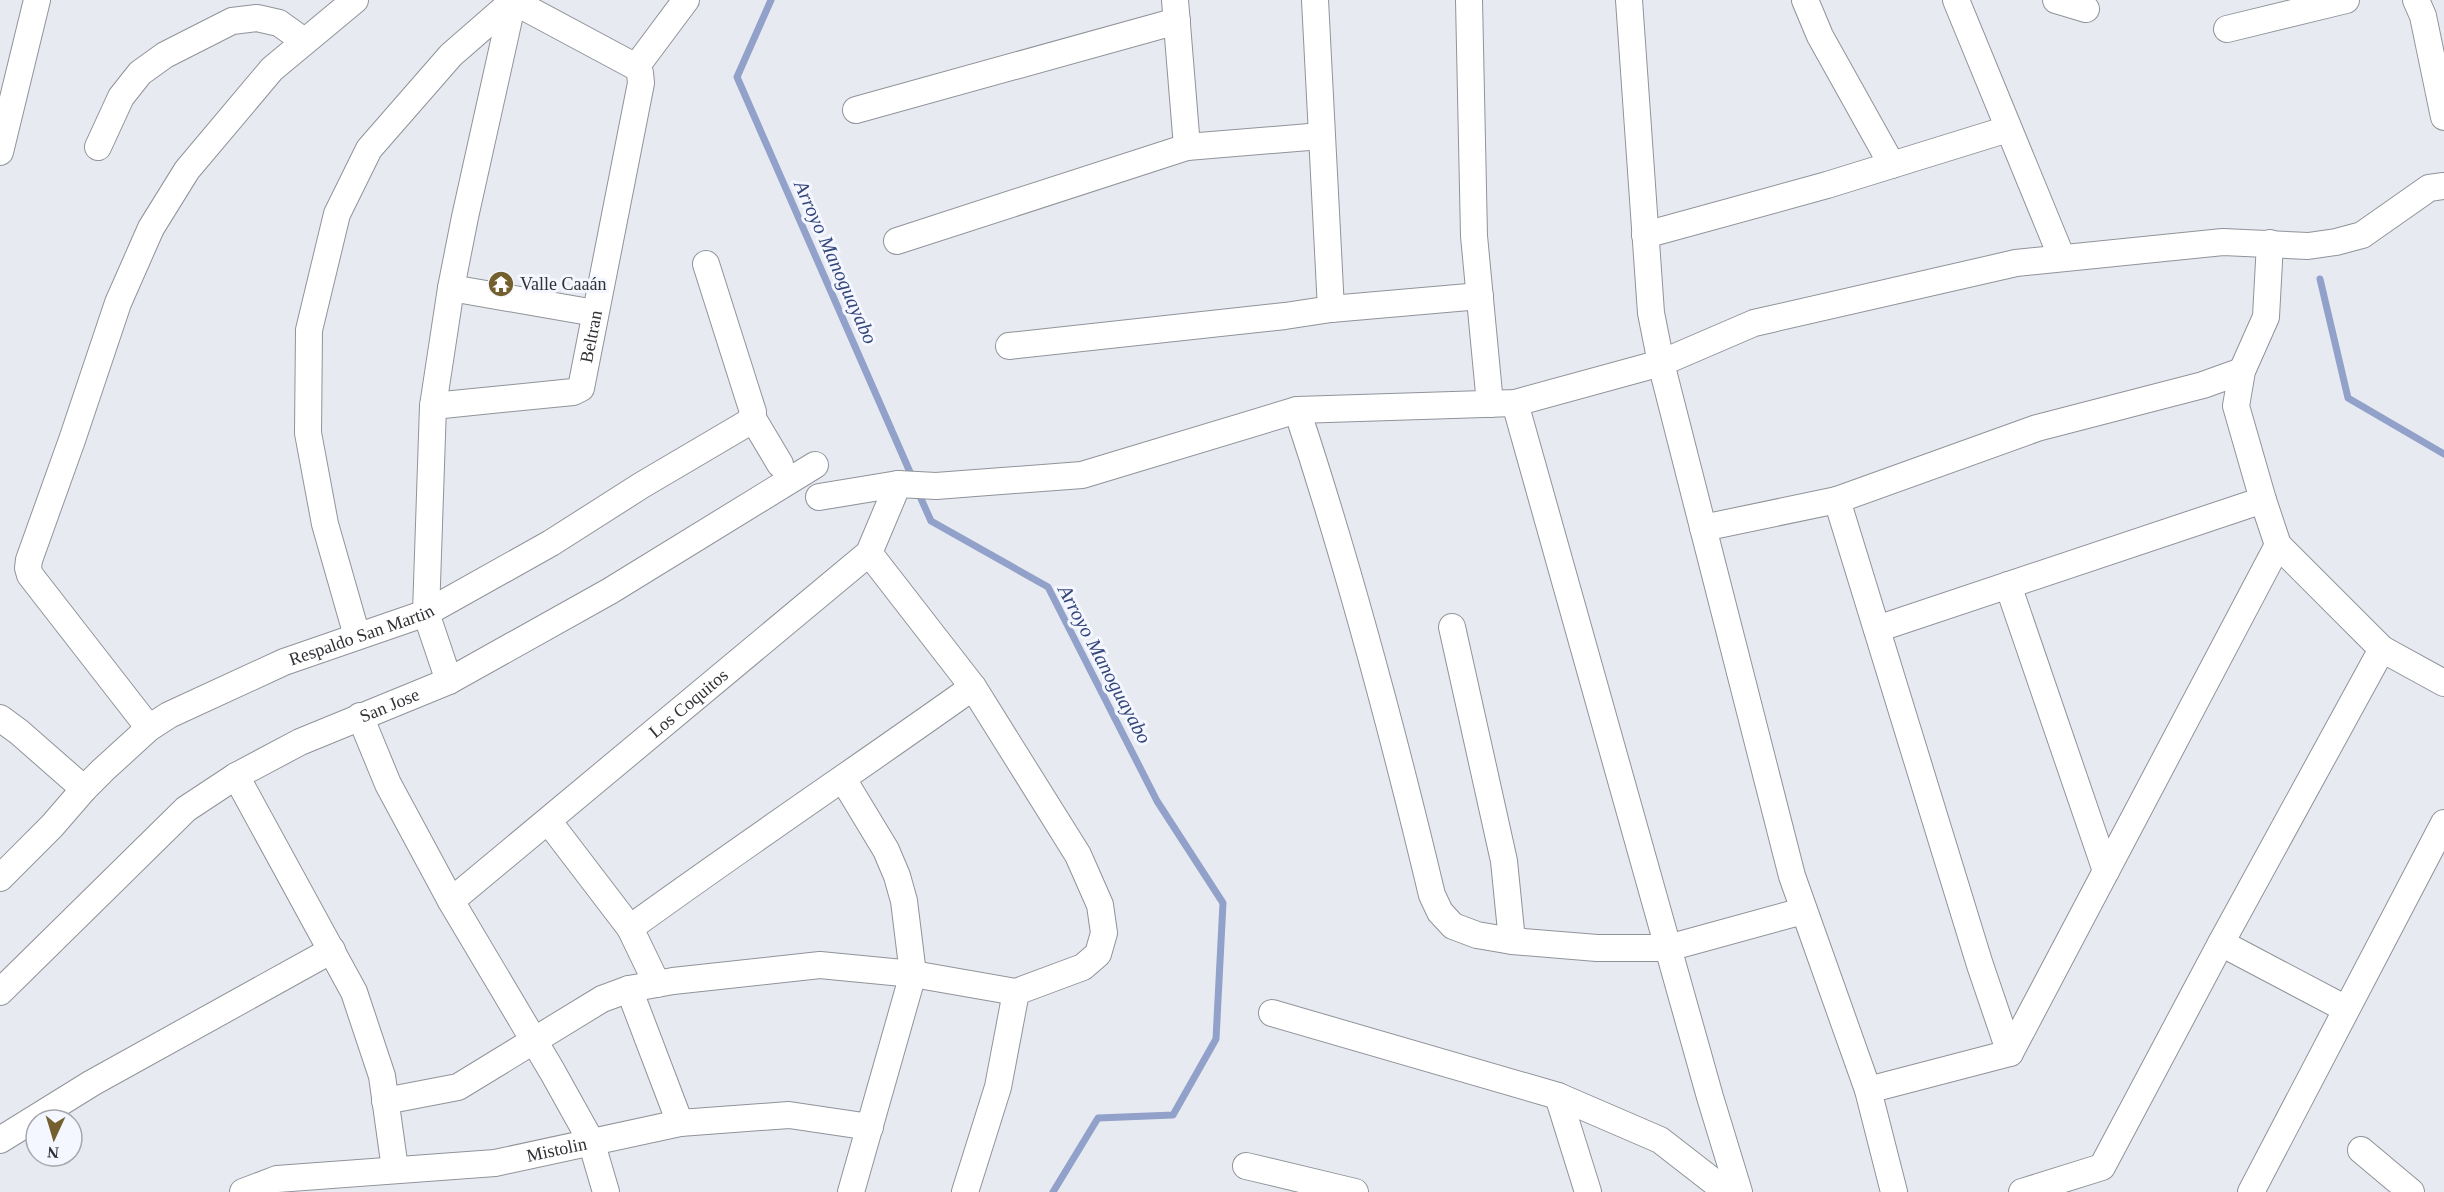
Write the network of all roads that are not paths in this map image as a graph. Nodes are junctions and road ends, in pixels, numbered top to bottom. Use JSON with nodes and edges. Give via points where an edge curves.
{"nodes":[{"id":1,"x":38,"y":0,"type":"edge"},
{"id":2,"x":355,"y":0,"type":"edge"},
{"id":3,"x":686,"y":0,"type":"edge"},
{"id":4,"x":1315,"y":0,"type":"edge"},
{"id":5,"x":1469,"y":0,"type":"edge"},
{"id":6,"x":1629,"y":0,"type":"edge"},
{"id":7,"x":1805,"y":0,"type":"edge"},
{"id":8,"x":1956,"y":0,"type":"edge"},
{"id":9,"x":2056,"y":0,"type":"edge"},
{"id":10,"x":2346,"y":0,"type":"edge"},
{"id":11,"x":2416,"y":0,"type":"edge"},
{"id":12,"x":512,"y":1,"type":"edge"},
{"id":13,"x":2086,"y":9,"type":"dead end"},
{"id":14,"x":1176,"y":10,"type":"edge"},
{"id":15,"x":2227,"y":29,"type":"dead end"},
{"id":16,"x":303,"y":41,"type":"junction"},
{"id":17,"x":636,"y":67,"type":"junction"},
{"id":18,"x":856,"y":110,"type":"dead end"},
{"id":19,"x":2444,"y":117,"type":"edge"},
{"id":20,"x":2008,"y":129,"type":"junction"},
{"id":21,"x":1321,"y":136,"type":"junction"},
{"id":22,"x":98,"y":147,"type":"dead end"},
{"id":23,"x":1187,"y":147,"type":"junction"},
{"id":24,"x":0,"y":152,"type":"edge"},
{"id":25,"x":1892,"y":165,"type":"junction"},
{"id":26,"x":2439,"y":182,"type":"edge"},
{"id":27,"x":1645,"y":235,"type":"junction"},
{"id":28,"x":897,"y":241,"type":"dead end"},
{"id":29,"x":2270,"y":243,"type":"junction"},
{"id":30,"x":2062,"y":258,"type":"junction"},
{"id":31,"x":706,"y":264,"type":"dead end"},
{"id":32,"x":451,"y":288,"type":"junction"},
{"id":33,"x":1480,"y":296,"type":"junction"},
{"id":34,"x":1331,"y":309,"type":"junction"},
{"id":35,"x":595,"y":313,"type":"junction"},
{"id":36,"x":1009,"y":346,"type":"dead end"},
{"id":37,"x":1661,"y":363,"type":"junction"},
{"id":38,"x":2242,"y":371,"type":"junction"},
{"id":39,"x":1502,"y":404,"type":"junction"},
{"id":40,"x":433,"y":406,"type":"junction"},
{"id":41,"x":1297,"y":410,"type":"junction"},
{"id":42,"x":751,"y":420,"type":"junction"},
{"id":43,"x":780,"y":464,"type":"dead end"},
{"id":44,"x":815,"y":465,"type":"dead end"},
{"id":45,"x":898,"y":484,"type":"junction"},
{"id":46,"x":819,"y":497,"type":"dead end"},
{"id":47,"x":1837,"y":500,"type":"junction"},
{"id":48,"x":2263,"y":500,"type":"junction"},
{"id":49,"x":1704,"y":528,"type":"junction"},
{"id":50,"x":2278,"y":545,"type":"junction"},
{"id":51,"x":869,"y":553,"type":"junction"},
{"id":52,"x":2008,"y":585,"type":"junction"},
{"id":53,"x":426,"y":613,"type":"junction"},
{"id":54,"x":1452,"y":627,"type":"dead end"},
{"id":55,"x":1876,"y":628,"type":"junction"},
{"id":56,"x":357,"y":636,"type":"junction"},
{"id":57,"x":2382,"y":649,"type":"junction"},
{"id":58,"x":449,"y":681,"type":"junction"},
{"id":59,"x":2444,"y":683,"type":"edge"},
{"id":60,"x":973,"y":687,"type":"junction"},
{"id":61,"x":360,"y":716,"type":"junction"},
{"id":62,"x":0,"y":718,"type":"edge"},
{"id":63,"x":149,"y":728,"type":"junction"},
{"id":64,"x":236,"y":776,"type":"junction"},
{"id":65,"x":843,"y":779,"type":"junction"},
{"id":66,"x":84,"y":789,"type":"junction"},
{"id":67,"x":549,"y":822,"type":"junction"},
{"id":68,"x":2444,"y":823,"type":"edge"},
{"id":69,"x":2106,"y":871,"type":"junction"},
{"id":70,"x":0,"y":878,"type":"edge"},
{"id":71,"x":451,"y":901,"type":"junction"},
{"id":72,"x":1803,"y":912,"type":"junction"},
{"id":73,"x":630,"y":928,"type":"junction"},
{"id":74,"x":1512,"y":941,"type":"junction"},
{"id":75,"x":2222,"y":943,"type":"junction"},
{"id":76,"x":1668,"y":948,"type":"junction"},
{"id":77,"x":332,"y":950,"type":"junction"},
{"id":78,"x":913,"y":974,"type":"junction"},
{"id":79,"x":657,"y":984,"type":"junction"},
{"id":80,"x":629,"y":988,"type":"junction"},
{"id":81,"x":0,"y":992,"type":"edge"},
{"id":82,"x":1016,"y":992,"type":"junction"},
{"id":83,"x":2346,"y":1009,"type":"junction"},
{"id":84,"x":1272,"y":1013,"type":"dead end"},
{"id":85,"x":534,"y":1040,"type":"junction"},
{"id":86,"x":2010,"y":1053,"type":"junction"},
{"id":87,"x":1868,"y":1090,"type":"junction"},
{"id":88,"x":1558,"y":1096,"type":"junction"},
{"id":89,"x":385,"y":1101,"type":"junction"},
{"id":90,"x":680,"y":1124,"type":"junction"},
{"id":91,"x":870,"y":1127,"type":"junction"},
{"id":92,"x":0,"y":1140,"type":"edge"},
{"id":93,"x":591,"y":1141,"type":"junction"},
{"id":94,"x":2361,"y":1149,"type":"dead end"},
{"id":95,"x":1246,"y":1166,"type":"dead end"},
{"id":96,"x":394,"y":1169,"type":"junction"},
{"id":97,"x":243,"y":1192,"type":"edge"},
{"id":98,"x":606,"y":1192,"type":"edge"},
{"id":99,"x":851,"y":1192,"type":"edge"},
{"id":100,"x":965,"y":1192,"type":"edge"},
{"id":101,"x":1355,"y":1192,"type":"edge"},
{"id":102,"x":1588,"y":1192,"type":"edge"},
{"id":103,"x":1727,"y":1192,"type":"edge"},
{"id":104,"x":1739,"y":1192,"type":"edge"},
{"id":105,"x":1894,"y":1192,"type":"edge"},
{"id":106,"x":2022,"y":1192,"type":"edge"},
{"id":107,"x":2251,"y":1192,"type":"edge"},
{"id":108,"x":2411,"y":1192,"type":"edge"}],
"edges":[{"from":1,"to":24,"type":"street"},
{"from":2,"to":16,"type":"street"},
{"from":3,"to":17,"type":"street"},
{"from":4,"to":21,"type":"street"},
{"from":5,"to":33,"type":"street","via":[[1474,236]]},
{"from":6,"to":27,"type":"street"},
{"from":7,"to":25,"type":"street","via":[[1820,36]]},
{"from":8,"to":20,"type":"street"},
{"from":9,"to":13,"type":"street"},
{"from":10,"to":15,"type":"street"},
{"from":11,"to":19,"type":"street"},
{"from":12,"to":17,"type":"street"},
{"from":12,"to":32,"type":"street"},
{"from":12,"to":56,"type":"street","via":[[451,54],[369,149],[337,214],[309,330],[308,433],[325,524]]},
{"from":14,"to":18,"type":"street"},
{"from":14,"to":23,"type":"street"},
{"from":16,"to":22,"type":"street","via":[[279,23],[257,18],[232,21],[165,55],[140,73],[121,97]]},
{"from":16,"to":63,"type":"street","via":[[231,115],[187,170],[151,228],[118,303],[29,560],[30,574]]},
{"from":17,"to":35,"type":"street","name":"Beltran","via":[[641,83]]},
{"from":20,"to":25,"type":"street"},
{"from":20,"to":30,"type":"street"},
{"from":21,"to":23,"type":"street"},
{"from":21,"to":34,"type":"street"},
{"from":23,"to":28,"type":"street"},
{"from":25,"to":27,"type":"street"},
{"from":26,"to":29,"type":"street","via":[[2362,235],[2308,246]]},
{"from":27,"to":37,"type":"street","via":[[1651,313]]},
{"from":29,"to":30,"type":"street","via":[[2223,242]]},
{"from":29,"to":38,"type":"street","via":[[2266,317]]},
{"from":30,"to":37,"type":"street","via":[[2016,263],[1754,323]]},
{"from":31,"to":42,"type":"street","via":[[753,412]]},
{"from":32,"to":35,"type":"street"},
{"from":32,"to":40,"type":"street"},
{"from":33,"to":34,"type":"street"},
{"from":33,"to":39,"type":"street"},
{"from":34,"to":36,"type":"street"},
{"from":35,"to":40,"type":"street","name":"Beltran","via":[[581,388],[573,392]]},
{"from":37,"to":39,"type":"street"},
{"from":37,"to":49,"type":"street"},
{"from":38,"to":47,"type":"street","via":[[2203,385],[2037,428]]},
{"from":38,"to":48,"type":"street","via":[[2236,406]]},
{"from":39,"to":41,"type":"street"},
{"from":39,"to":76,"type":"street"},
{"from":40,"to":53,"type":"street"},
{"from":41,"to":45,"type":"street","via":[[1082,475],[936,486]]},
{"from":41,"to":74,"type":"street","via":[[1383,700],[1432,895],[1440,912],[1454,926]]},
{"from":42,"to":43,"type":"street"},
{"from":42,"to":53,"type":"street","name":"Respaldo San Martin","via":[[551,543]]},
{"from":44,"to":58,"type":"street","name":"San Jose","via":[[610,591]]},
{"from":45,"to":46,"type":"street"},
{"from":45,"to":51,"type":"street","name":"Los Coquitos"},
{"from":47,"to":49,"type":"street"},
{"from":47,"to":55,"type":"street"},
{"from":48,"to":50,"type":"street"},
{"from":48,"to":52,"type":"street"},
{"from":49,"to":72,"type":"street"},
{"from":50,"to":57,"type":"street"},
{"from":50,"to":69,"type":"street"},
{"from":51,"to":60,"type":"street"},
{"from":51,"to":67,"type":"street","name":"Los Coquitos"},
{"from":52,"to":55,"type":"street"},
{"from":52,"to":69,"type":"street"},
{"from":53,"to":56,"type":"street","name":"Respaldo San Martin"},
{"from":53,"to":58,"type":"street"},
{"from":54,"to":74,"type":"street","via":[[1504,861]]},
{"from":55,"to":86,"type":"street"},
{"from":56,"to":63,"type":"street","name":"Respaldo San Martin","via":[[284,662]]},
{"from":57,"to":59,"type":"street"},
{"from":57,"to":75,"type":"street"},
{"from":58,"to":61,"type":"street","name":"San Jose"},
{"from":60,"to":65,"type":"street"},
{"from":60,"to":82,"type":"street","via":[[1078,855],[1100,905],[1104,933],[1098,954],[1083,967]]},
{"from":61,"to":64,"type":"street","name":"San Jose"},
{"from":61,"to":71,"type":"street","via":[[388,784]]},
{"from":62,"to":66,"type":"street"},
{"from":63,"to":66,"type":"street","name":"Respaldo San Martin"},
{"from":64,"to":77,"type":"street"},
{"from":64,"to":81,"type":"street","name":"San Jose","via":[[186,809]]},
{"from":65,"to":73,"type":"street","via":[[770,826]]},
{"from":65,"to":78,"type":"street","via":[[886,850],[897,876]]},
{"from":66,"to":70,"type":"street","name":"Respaldo San Martin"},
{"from":67,"to":71,"type":"street","name":"Los Coquitos"},
{"from":67,"to":73,"type":"street"},
{"from":68,"to":83,"type":"street"},
{"from":69,"to":86,"type":"street"},
{"from":71,"to":85,"type":"street"},
{"from":72,"to":76,"type":"street"},
{"from":72,"to":87,"type":"street"},
{"from":73,"to":79,"type":"street"},
{"from":74,"to":76,"type":"street","via":[[1597,948]]},
{"from":75,"to":83,"type":"street"},
{"from":75,"to":106,"type":"street","via":[[2102,1167]]},
{"from":76,"to":104,"type":"street"},
{"from":77,"to":89,"type":"street","via":[[354,992],[382,1076]]},
{"from":77,"to":92,"type":"street","via":[[92,1083]]},
{"from":78,"to":79,"type":"street","via":[[820,965]]},
{"from":78,"to":82,"type":"street"},
{"from":78,"to":91,"type":"street"},
{"from":79,"to":80,"type":"street"},
{"from":80,"to":85,"type":"street","via":[[602,999]]},
{"from":80,"to":90,"type":"street"},
{"from":82,"to":100,"type":"street","via":[[998,1087]]},
{"from":83,"to":107,"type":"street"},
{"from":84,"to":88,"type":"street"},
{"from":85,"to":89,"type":"street","via":[[458,1087]]},
{"from":85,"to":93,"type":"street"},
{"from":86,"to":87,"type":"street"},
{"from":87,"to":105,"type":"street"},
{"from":88,"to":102,"type":"street"},
{"from":88,"to":103,"type":"street","via":[[1660,1140]]},
{"from":89,"to":96,"type":"street"},
{"from":90,"to":91,"type":"street","name":"Mistolin","via":[[789,1115]]},
{"from":90,"to":93,"type":"street","name":"Mistolin"},
{"from":91,"to":99,"type":"street"},
{"from":93,"to":96,"type":"street","name":"Mistolin","via":[[495,1163]]},
{"from":93,"to":98,"type":"street"},
{"from":94,"to":108,"type":"street"},
{"from":95,"to":101,"type":"street"},
{"from":96,"to":97,"type":"street","name":"Mistolin","via":[[277,1179]]}]}
